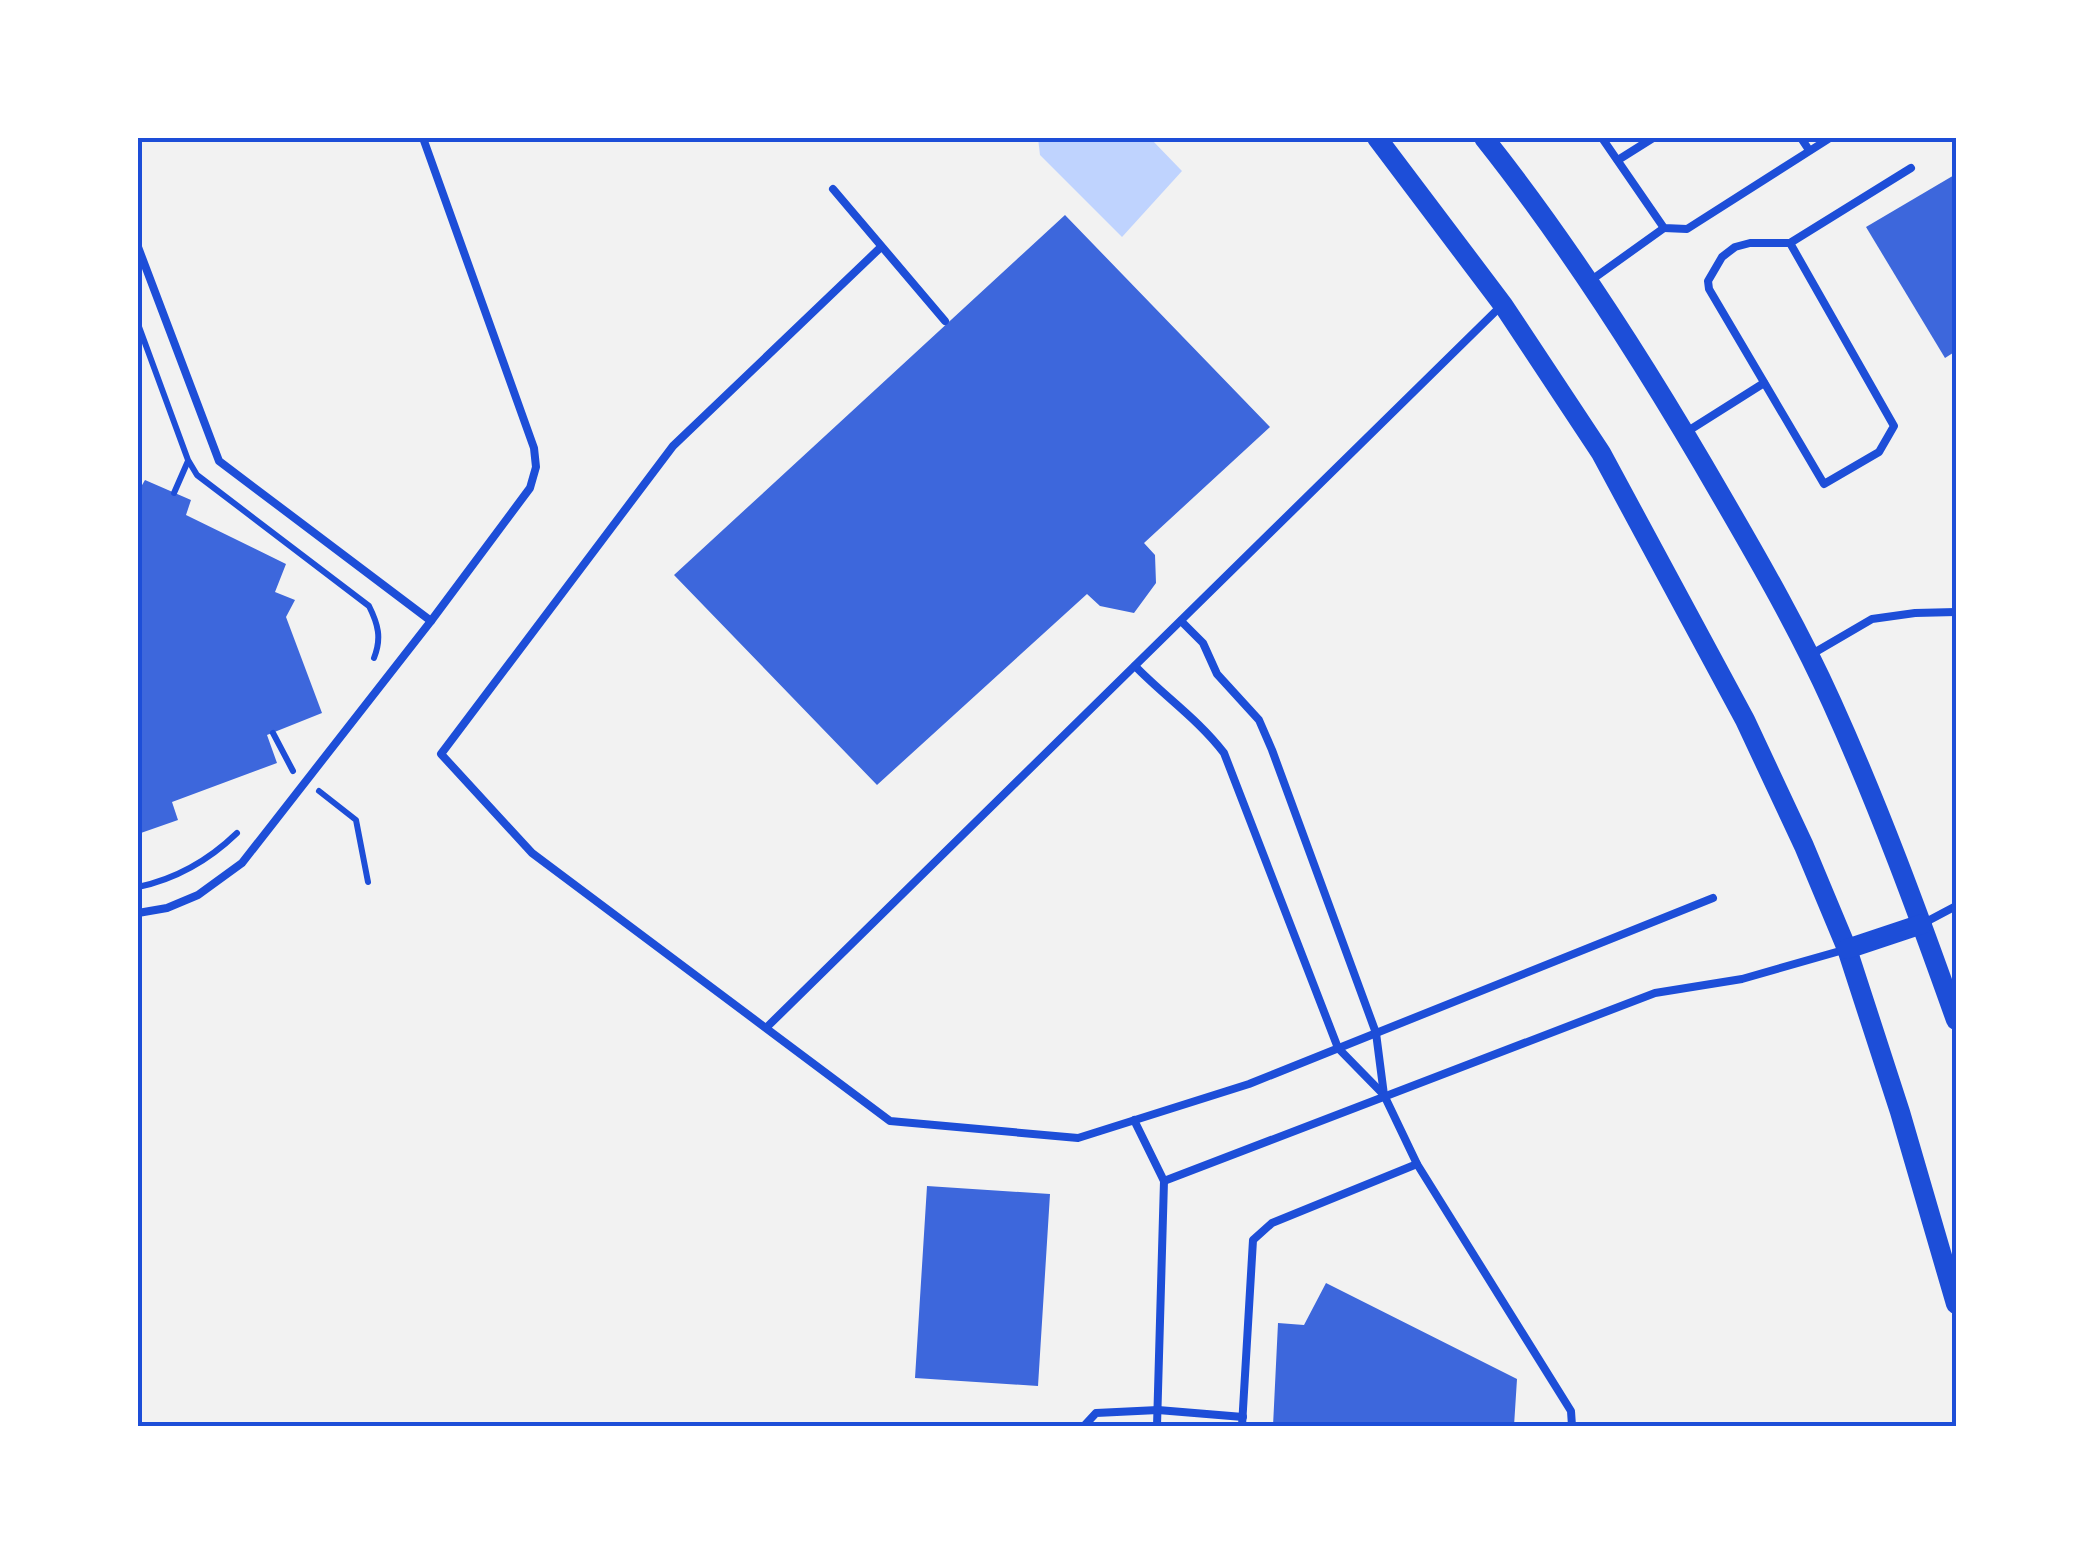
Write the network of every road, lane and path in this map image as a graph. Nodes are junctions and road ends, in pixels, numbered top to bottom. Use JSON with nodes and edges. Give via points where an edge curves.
{"nodes":[{"id":1,"x":423,"y":138,"type":"edge"},
{"id":2,"x":1378,"y":138,"type":"edge"},
{"id":3,"x":1484,"y":138,"type":"edge"},
{"id":4,"x":1602,"y":138,"type":"edge"},
{"id":5,"x":1652,"y":138,"type":"edge"},
{"id":6,"x":1800,"y":138,"type":"edge"},
{"id":7,"x":1830,"y":138,"type":"edge"},
{"id":8,"x":1810,"y":150,"type":"junction"},
{"id":9,"x":1618,"y":160,"type":"junction"},
{"id":10,"x":1911,"y":168,"type":"dead end"},
{"id":11,"x":832,"y":190,"type":"dead end"},
{"id":12,"x":1664,"y":228,"type":"junction"},
{"id":13,"x":1790,"y":243,"type":"junction"},
{"id":14,"x":881,"y":247,"type":"junction"},
{"id":15,"x":138,"y":248,"type":"edge"},
{"id":16,"x":1590,"y":282,"type":"junction"},
{"id":17,"x":1503,"y":304,"type":"junction"},
{"id":18,"x":944,"y":322,"type":"dead end"},
{"id":19,"x":138,"y":324,"type":"edge"},
{"id":20,"x":140,"y":338,"type":"edge"},
{"id":21,"x":1764,"y":383,"type":"junction"},
{"id":22,"x":1685,"y":433,"type":"junction"},
{"id":23,"x":188,"y":460,"type":"junction"},
{"id":24,"x":174,"y":493,"type":"dead end"},
{"id":25,"x":1956,"y":612,"type":"edge"},
{"id":26,"x":1181,"y":620,"type":"junction"},
{"id":27,"x":431,"y":622,"type":"junction"},
{"id":28,"x":1808,"y":656,"type":"junction"},
{"id":29,"x":373,"y":660,"type":"dead end"},
{"id":30,"x":1135,"y":666,"type":"junction"},
{"id":31,"x":273,"y":733,"type":"dead end"},
{"id":32,"x":302,"y":753,"type":"dead end"},
{"id":33,"x":290,"y":769,"type":"junction"},
{"id":34,"x":280,"y":782,"type":"dead end"},
{"id":35,"x":307,"y":782,"type":"junction"},
{"id":36,"x":248,"y":822,"type":"dead end"},
{"id":37,"x":368,"y":882,"type":"dead end"},
{"id":38,"x":138,"y":887,"type":"edge"},
{"id":39,"x":1713,"y":898,"type":"dead end"},
{"id":40,"x":1956,"y":906,"type":"edge"},
{"id":41,"x":138,"y":913,"type":"edge"},
{"id":42,"x":1922,"y":924,"type":"junction"},
{"id":43,"x":1847,"y":949,"type":"junction"},
{"id":44,"x":1956,"y":1020,"type":"edge"},
{"id":45,"x":767,"y":1027,"type":"junction"},
{"id":46,"x":1376,"y":1033,"type":"junction"},
{"id":47,"x":1338,"y":1048,"type":"junction"},
{"id":48,"x":1384,"y":1095,"type":"junction"},
{"id":49,"x":1134,"y":1120,"type":"junction"},
{"id":50,"x":1417,"y":1164,"type":"junction"},
{"id":51,"x":1164,"y":1180,"type":"junction"},
{"id":52,"x":1956,"y":1304,"type":"edge"},
{"id":53,"x":1158,"y":1410,"type":"junction"},
{"id":54,"x":1243,"y":1422,"type":"edge"},
{"id":55,"x":1084,"y":1426,"type":"edge"},
{"id":56,"x":1157,"y":1426,"type":"edge"},
{"id":57,"x":1572,"y":1426,"type":"edge"}],
"edges":[{"from":1,"to":27,"type":"lane","via":[[536,467],[522,500]]},
{"from":2,"to":17,"type":"main road"},
{"from":3,"to":16,"type":"main road"},
{"from":4,"to":9,"type":"lane"},
{"from":5,"to":9,"type":"lane"},
{"from":6,"to":8,"type":"lane"},
{"from":7,"to":8,"type":"lane"},
{"from":8,"to":12,"type":"lane","via":[[1687,229]]},
{"from":9,"to":12,"type":"lane"},
{"from":10,"to":13,"type":"lane"},
{"from":11,"to":14,"type":"lane"},
{"from":12,"to":16,"type":"lane"},
{"from":13,"to":21,"type":"lane","via":[[1735,246],[1708,281]]},
{"from":13,"to":21,"type":"lane","via":[[1894,426],[1880,452],[1824,484]]},
{"from":14,"to":18,"type":"lane"},
{"from":14,"to":45,"type":"lane","via":[[673,446],[441,754],[532,854]]},
{"from":15,"to":27,"type":"lane","via":[[219,461]]},
{"from":16,"to":22,"type":"main road"},
{"from":17,"to":26,"type":"lane"},
{"from":17,"to":43,"type":"main road","via":[[1601,453],[1669,576],[1753,738]]},
{"from":19,"to":20,"type":"path"},
{"from":20,"to":23,"type":"path"},
{"from":21,"to":22,"type":"lane"},
{"from":22,"to":28,"type":"main road"},
{"from":23,"to":24,"type":"path"},
{"from":23,"to":29,"type":"path","via":[[197,475],[368,606],[378,624]]},
{"from":25,"to":28,"type":"lane","via":[[1872,619]]},
{"from":26,"to":30,"type":"lane"},
{"from":26,"to":46,"type":"lane","via":[[1203,643],[1217,674],[1260,720]]},
{"from":27,"to":35,"type":"lane"},
{"from":28,"to":42,"type":"main road","via":[[1874,797]]},
{"from":30,"to":45,"type":"lane"},
{"from":30,"to":47,"type":"lane","via":[[1224,752]]},
{"from":31,"to":33,"type":"path"},
{"from":32,"to":33,"type":"path"},
{"from":33,"to":34,"type":"path"},
{"from":33,"to":35,"type":"path"},
{"from":35,"to":37,"type":"path","via":[[356,820]]},
{"from":35,"to":41,"type":"lane","via":[[219,882],[168,908]]},
{"from":36,"to":38,"type":"path","via":[[193,868]]},
{"from":39,"to":46,"type":"lane"},
{"from":40,"to":42,"type":"lane"},
{"from":42,"to":43,"type":"main road"},
{"from":42,"to":44,"type":"main road"},
{"from":43,"to":48,"type":"lane","via":[[1742,979],[1654,993]]},
{"from":43,"to":52,"type":"main road"},
{"from":45,"to":49,"type":"lane","via":[[890,1121],[1078,1138]]},
{"from":46,"to":47,"type":"lane"},
{"from":46,"to":48,"type":"lane"},
{"from":47,"to":48,"type":"lane"},
{"from":47,"to":49,"type":"lane"},
{"from":48,"to":50,"type":"lane"},
{"from":48,"to":51,"type":"lane"},
{"from":49,"to":51,"type":"lane"},
{"from":50,"to":54,"type":"lane","via":[[1272,1223],[1253,1240]]},
{"from":50,"to":57,"type":"lane","via":[[1570,1411]]},
{"from":51,"to":53,"type":"lane"},
{"from":53,"to":54,"type":"lane"},
{"from":53,"to":55,"type":"lane","via":[[1096,1414]]},
{"from":53,"to":56,"type":"lane"}]}
